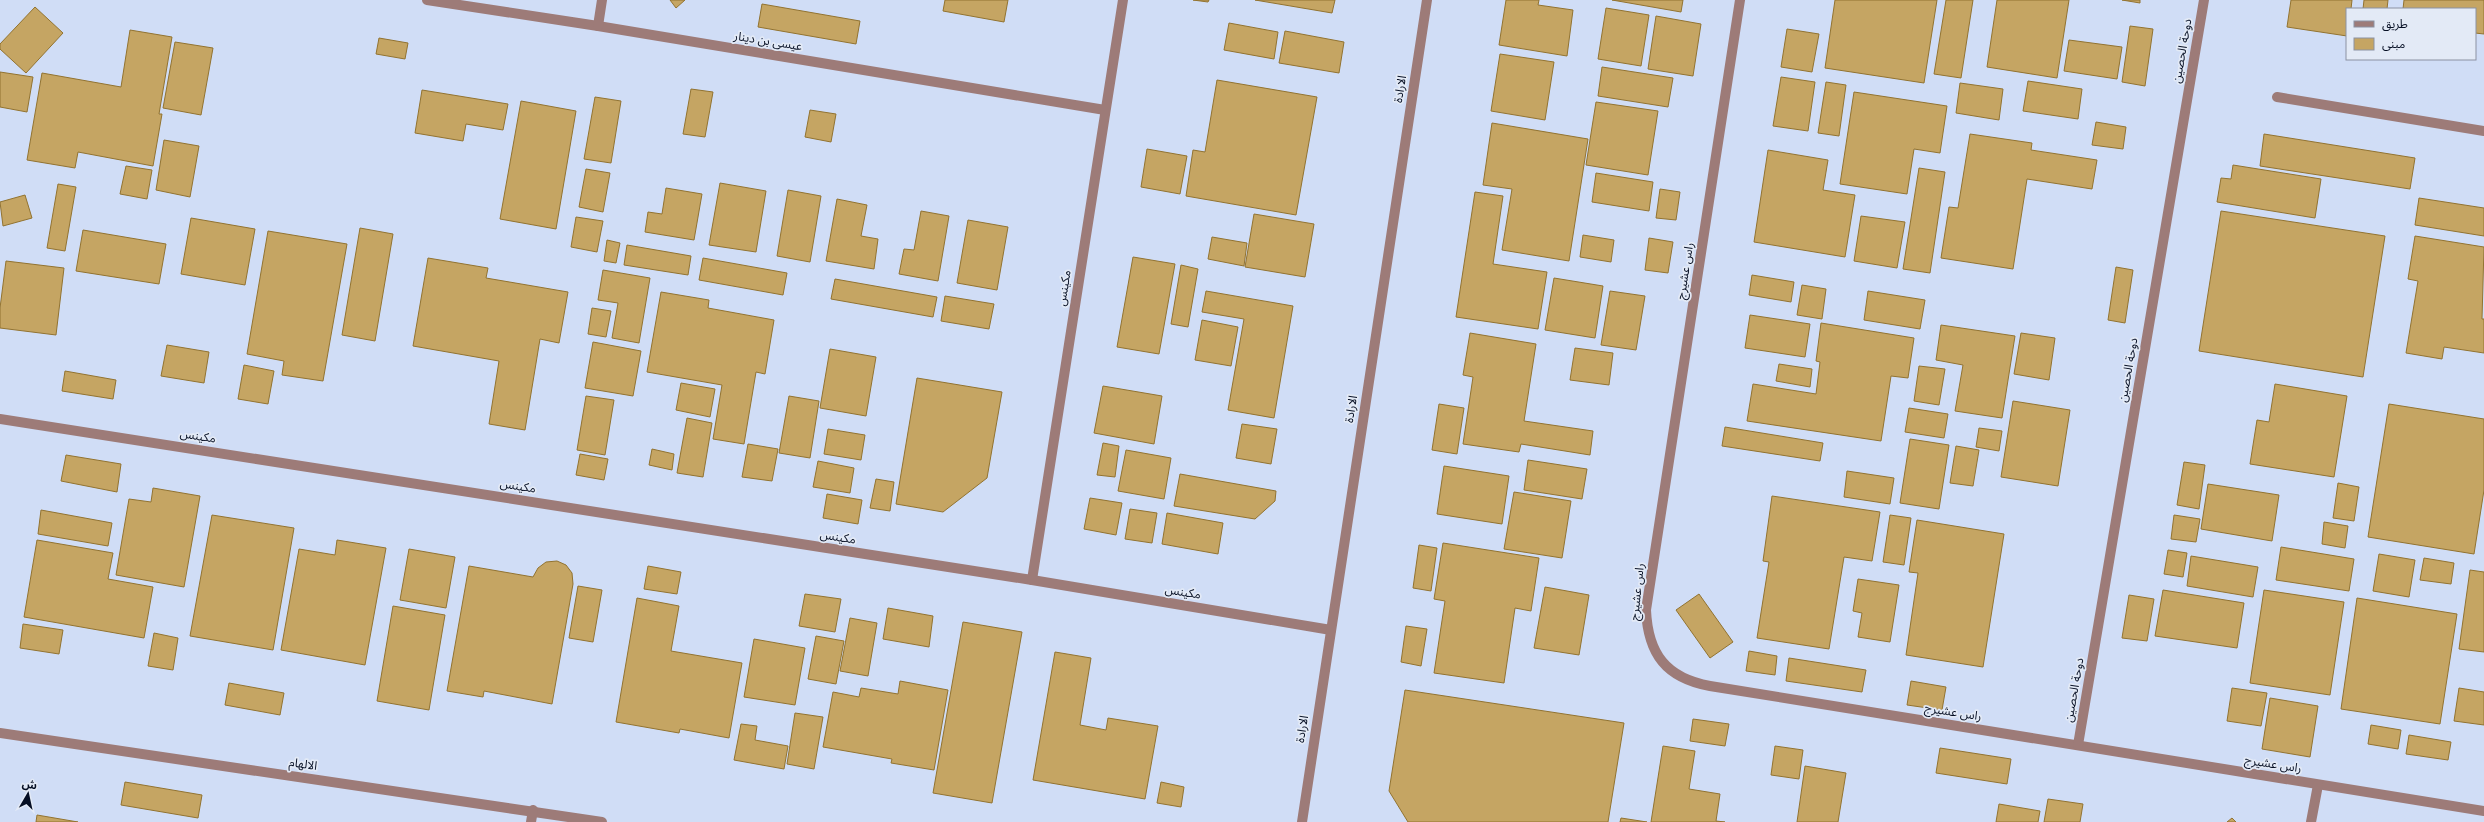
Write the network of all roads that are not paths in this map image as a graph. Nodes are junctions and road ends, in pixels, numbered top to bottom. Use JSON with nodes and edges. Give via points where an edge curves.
{"nodes":[{"id":1,"x":427,"y":0,"type":"edge"},
{"id":2,"x":602,"y":0,"type":"edge"},
{"id":3,"x":1123,"y":0,"type":"edge"},
{"id":4,"x":1427,"y":0,"type":"edge"},
{"id":5,"x":1740,"y":0,"type":"edge"},
{"id":6,"x":2204,"y":0,"type":"edge"},
{"id":7,"x":598,"y":26,"type":"junction"},
{"id":8,"x":2277,"y":97,"type":"dead end"},
{"id":9,"x":1105,"y":110,"type":"junction"},
{"id":10,"x":2484,"y":132,"type":"edge"},
{"id":11,"x":0,"y":418,"type":"edge"},
{"id":12,"x":1032,"y":580,"type":"junction"},
{"id":13,"x":1331,"y":630,"type":"junction"},
{"id":14,"x":0,"y":733,"type":"edge"},
{"id":15,"x":2078,"y":745,"type":"junction"},
{"id":16,"x":2318,"y":784,"type":"junction"},
{"id":17,"x":533,"y":810,"type":"junction"},
{"id":18,"x":2484,"y":811,"type":"edge"},
{"id":19,"x":531,"y":822,"type":"edge"},
{"id":20,"x":602,"y":822,"type":"edge"},
{"id":21,"x":1302,"y":822,"type":"edge"},
{"id":22,"x":2311,"y":822,"type":"edge"}],
"edges":[{"from":1,"to":7,"type":"street","name":"عيسى بن دينار"},
{"from":2,"to":7,"type":"street"},
{"from":3,"to":9,"type":"street","name":"مكينس"},
{"from":4,"to":13,"type":"street","name":"الارادة"},
{"from":5,"to":15,"type":"street","name":"راس عشيرج","via":[[1646,610],[1647,629],[1652,646],[1662,662],[1675,674],[1692,683]]},
{"from":6,"to":15,"type":"street","name":"دوحة الحصين"},
{"from":7,"to":9,"type":"street","name":"عيسى بن دينار"},
{"from":8,"to":10,"type":"street"},
{"from":9,"to":12,"type":"street","name":"مكينس"},
{"from":11,"to":12,"type":"street","name":"مكينس"},
{"from":12,"to":13,"type":"street","name":"مكينس"},
{"from":13,"to":21,"type":"street","name":"الارادة"},
{"from":14,"to":17,"type":"street","name":"الالهام"},
{"from":15,"to":16,"type":"street","name":"راس عشيرج"},
{"from":16,"to":18,"type":"street","name":"راس عشيرج"},
{"from":16,"to":22,"type":"street"},
{"from":17,"to":19,"type":"street"},
{"from":17,"to":20,"type":"street","name":"الالهام"}]}
